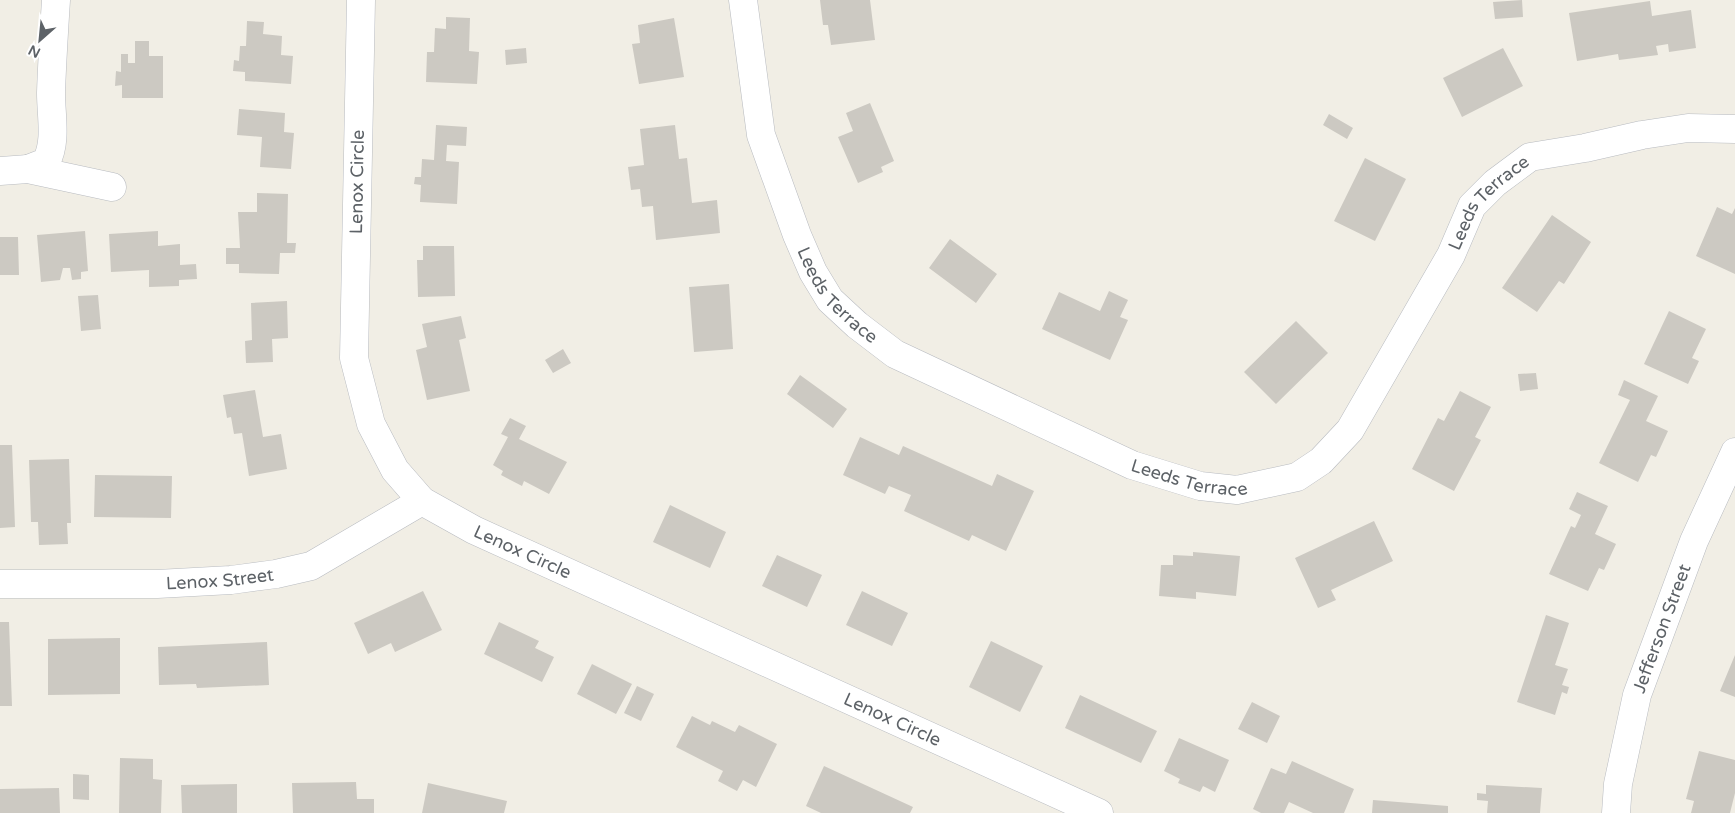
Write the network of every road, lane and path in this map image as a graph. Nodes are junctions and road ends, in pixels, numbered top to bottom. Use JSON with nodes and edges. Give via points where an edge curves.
{"nodes":[{"id":1,"x":56,"y":0,"type":"edge"},
{"id":2,"x":361,"y":0,"type":"edge"},
{"id":3,"x":743,"y":0,"type":"edge"},
{"id":4,"x":1735,"y":129,"type":"edge"},
{"id":5,"x":28,"y":169,"type":"junction"},
{"id":6,"x":0,"y":170,"type":"edge"},
{"id":7,"x":112,"y":186,"type":"dead end"},
{"id":8,"x":1735,"y":452,"type":"edge"},
{"id":9,"x":422,"y":501,"type":"junction"},
{"id":10,"x":0,"y":584,"type":"edge"},
{"id":11,"x":1099,"y":813,"type":"edge"},
{"id":12,"x":1616,"y":813,"type":"edge"}],
"edges":[{"from":1,"to":5,"type":"street","via":[[50,155],[46,162]]},
{"from":2,"to":9,"type":"street","name":"Lenox Circle","via":[[354,358],[371,424],[395,470]]},
{"from":3,"to":4,"type":"street","name":"Leeds Terrace","via":[[761,135],[797,235],[830,300],[895,354],[1132,464],[1200,486],[1237,490],[1297,477],[1321,461],[1350,430],[1451,255],[1472,206],[1495,183],[1530,157],[1688,128]]},
{"from":5,"to":6,"type":"street"},
{"from":5,"to":7,"type":"street"},
{"from":8,"to":12,"type":"street","name":"Jefferson Street","via":[[1694,541],[1637,695],[1618,784]]},
{"from":9,"to":10,"type":"street","name":"Lenox Street","via":[[311,566],[276,574],[156,584]]},
{"from":9,"to":11,"type":"street","name":"Lenox Circle","via":[[474,530]]}]}
